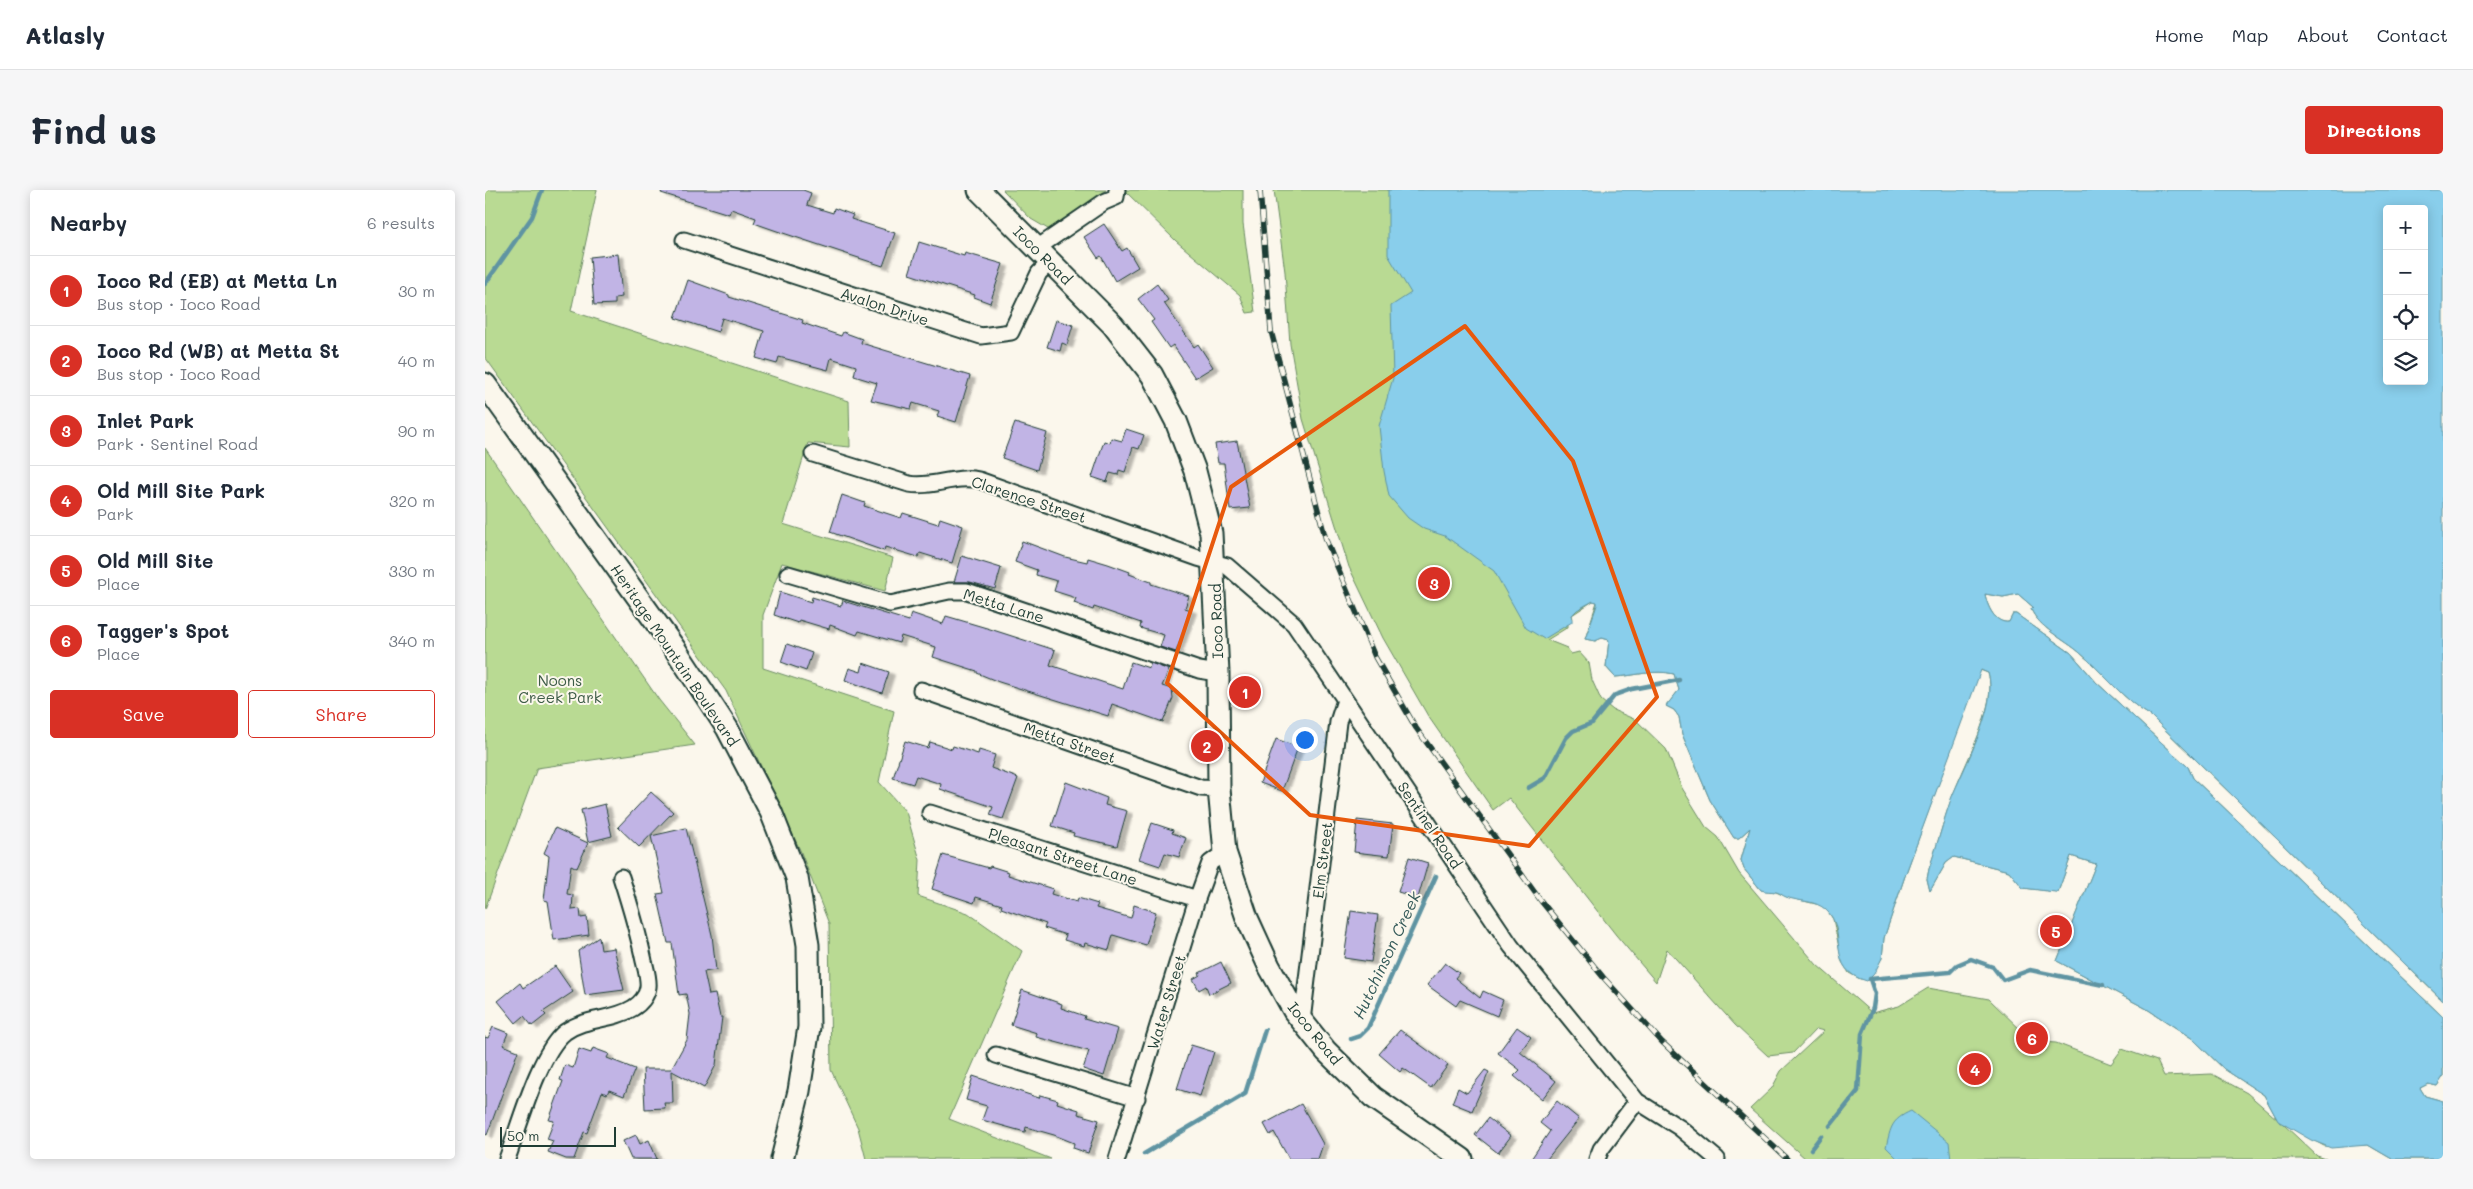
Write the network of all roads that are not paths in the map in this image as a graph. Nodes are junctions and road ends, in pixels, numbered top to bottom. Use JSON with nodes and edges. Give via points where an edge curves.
{"nodes":[{"id":1,"x":979,"y":190,"type":"edge"},
{"id":2,"x":1117,"y":190,"type":"edge"},
{"id":3,"x":684,"y":240,"type":"dead end"},
{"id":4,"x":1044,"y":255,"type":"junction"},
{"id":5,"x":485,"y":384,"type":"edge"},
{"id":6,"x":813,"y":454,"type":"dead end"},
{"id":7,"x":1214,"y":562,"type":"junction"},
{"id":8,"x":788,"y":574,"type":"dead end"},
{"id":9,"x":1218,"y":673,"type":"junction"},
{"id":10,"x":921,"y":690,"type":"dead end"},
{"id":11,"x":1345,"y":700,"type":"junction"},
{"id":12,"x":1219,"y":789,"type":"junction"},
{"id":13,"x":930,"y":812,"type":"dead end"},
{"id":14,"x":1225,"y":852,"type":"junction"},
{"id":15,"x":621,"y":877,"type":"dead end"},
{"id":16,"x":1197,"y":899,"type":"junction"},
{"id":17,"x":1302,"y":1021,"type":"junction"},
{"id":18,"x":996,"y":1055,"type":"dead end"},
{"id":19,"x":1137,"y":1098,"type":"junction"},
{"id":20,"x":1637,"y":1101,"type":"junction"},
{"id":21,"x":507,"y":1159,"type":"edge"},
{"id":22,"x":782,"y":1159,"type":"edge"},
{"id":23,"x":1117,"y":1159,"type":"edge"},
{"id":24,"x":1463,"y":1159,"type":"edge"},
{"id":25,"x":1597,"y":1159,"type":"edge"},
{"id":26,"x":1717,"y":1159,"type":"edge"}],
"edges":[{"from":1,"to":4,"type":"main road","name":"Ioco Road"},
{"from":2,"to":4,"type":"street","via":[[1116,197],[1104,202]]},
{"from":3,"to":4,"type":"street","name":"Avalon Drive","via":[[981,336],[1011,332]]},
{"from":4,"to":7,"type":"main road","name":"Ioco Road","via":[[1113,325],[1152,375],[1176,421],[1195,471],[1211,533]]},
{"from":5,"to":22,"type":"main road","name":"Heritage Mountain Boulevard","via":[[675,649],[727,728],[771,812],[797,878],[808,945],[809,1027],[799,1091]]},
{"from":6,"to":7,"type":"street","name":"Clarence Street","via":[[909,484],[923,486],[955,478],[979,480]]},
{"from":7,"to":9,"type":"main road","name":"Ioco Road"},
{"from":7,"to":11,"type":"street","name":"Sentinel Road","via":[[1227,566],[1294,624]]},
{"from":8,"to":9,"type":"street","name":"Metta Lane","via":[[891,604],[949,591],[967,591],[1199,670]]},
{"from":9,"to":12,"type":"main road","name":"Ioco Road"},
{"from":10,"to":12,"type":"street","name":"Metta Street","via":[[1201,788]]},
{"from":11,"to":17,"type":"street","name":"Elm Street","via":[[1338,722]]},
{"from":11,"to":20,"type":"street","name":"Sentinel Road","via":[[1511,946]]},
{"from":12,"to":14,"type":"main road","name":"Ioco Road"},
{"from":13,"to":16,"type":"street","name":"Pleasant Street Lane"},
{"from":14,"to":16,"type":"street","name":"Water Street","via":[[1210,863]]},
{"from":14,"to":17,"type":"main road","name":"Ioco Road","via":[[1247,918],[1269,966]]},
{"from":15,"to":21,"type":"street","via":[[637,926],[648,987],[639,1013],[589,1020],[565,1033],[554,1045],[539,1072]]},
{"from":16,"to":19,"type":"street","name":"Water Street"},
{"from":17,"to":24,"type":"main road","name":"Ioco Road","via":[[1326,1051],[1373,1097]]},
{"from":18,"to":19,"type":"street"},
{"from":19,"to":23,"type":"street","name":"Water Street"},
{"from":20,"to":25,"type":"street"},
{"from":20,"to":26,"type":"street","name":"Sentinel Road","via":[[1680,1128]]}]}
